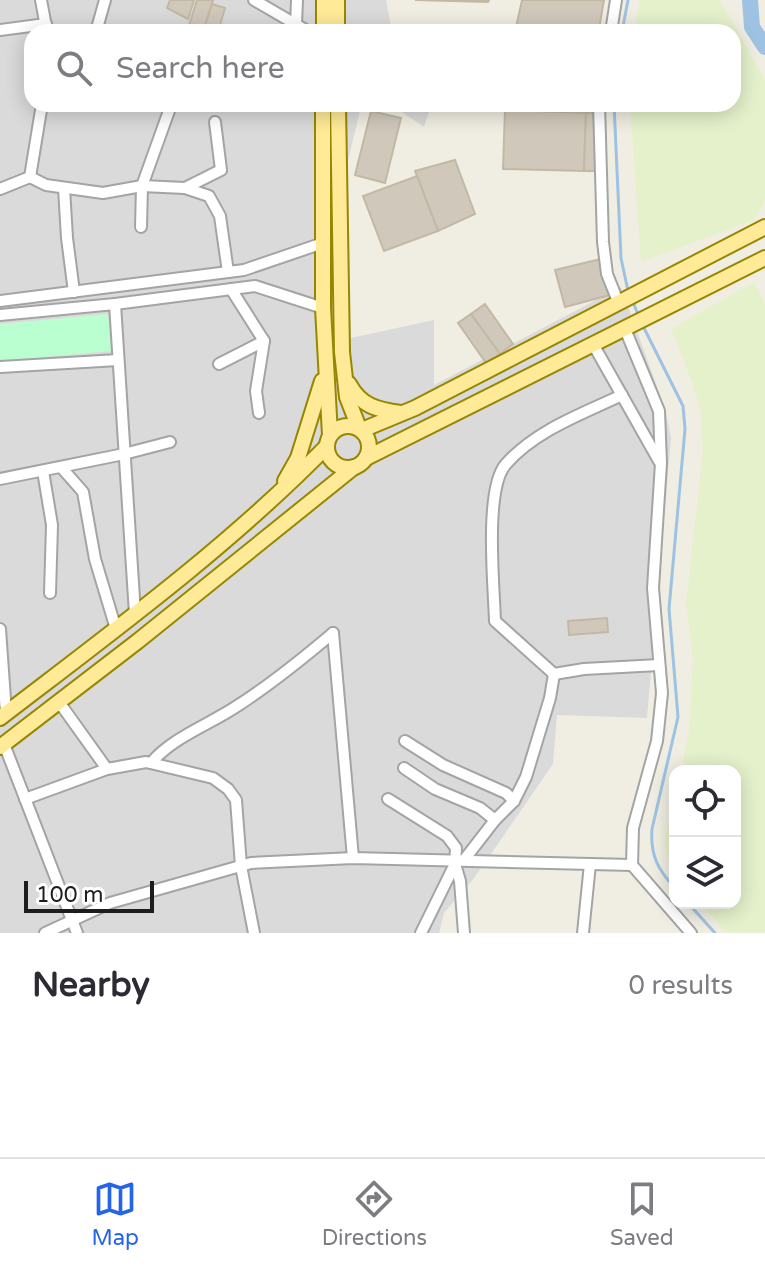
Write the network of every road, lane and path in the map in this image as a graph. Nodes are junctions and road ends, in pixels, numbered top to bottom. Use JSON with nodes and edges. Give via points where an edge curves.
{"nodes":[{"id":1,"x":41,"y":0,"type":"edge"},
{"id":2,"x":105,"y":0,"type":"edge"},
{"id":3,"x":254,"y":0,"type":"edge"},
{"id":4,"x":297,"y":0,"type":"edge"},
{"id":5,"x":324,"y":0,"type":"edge"},
{"id":6,"x":337,"y":0,"type":"edge"},
{"id":7,"x":616,"y":0,"type":"edge"},
{"id":8,"x":45,"y":24,"type":"edge"},
{"id":9,"x":98,"y":24,"type":"edge"},
{"id":10,"x":294,"y":24,"type":"edge"},
{"id":11,"x":296,"y":24,"type":"edge"},
{"id":12,"x":324,"y":24,"type":"edge"},
{"id":13,"x":337,"y":24,"type":"edge"},
{"id":14,"x":612,"y":24,"type":"edge"},
{"id":15,"x":24,"y":29,"type":"edge"},
{"id":16,"x":0,"y":30,"type":"edge"},
{"id":17,"x":41,"y":112,"type":"edge"},
{"id":18,"x":169,"y":112,"type":"edge"},
{"id":19,"x":323,"y":112,"type":"edge"},
{"id":20,"x":338,"y":112,"type":"edge"},
{"id":21,"x":599,"y":112,"type":"edge"},
{"id":22,"x":215,"y":122,"type":"dead end"},
{"id":23,"x":30,"y":177,"type":"junction"},
{"id":24,"x":142,"y":186,"type":"junction"},
{"id":25,"x":64,"y":188,"type":"junction"},
{"id":26,"x":185,"y":188,"type":"junction"},
{"id":27,"x":0,"y":189,"type":"edge"},
{"id":28,"x":141,"y":227,"type":"dead end"},
{"id":29,"x":765,"y":227,"type":"edge"},
{"id":30,"x":323,"y":243,"type":"junction"},
{"id":31,"x":759,"y":261,"type":"edge"},
{"id":32,"x":228,"y":272,"type":"junction"},
{"id":33,"x":231,"y":289,"type":"junction"},
{"id":34,"x":74,"y":292,"type":"junction"},
{"id":35,"x":0,"y":301,"type":"edge"},
{"id":36,"x":115,"y":304,"type":"junction"},
{"id":37,"x":619,"y":304,"type":"junction"},
{"id":38,"x":323,"y":308,"type":"junction"},
{"id":39,"x":0,"y":315,"type":"edge"},
{"id":40,"x":625,"y":329,"type":"junction"},
{"id":41,"x":264,"y":341,"type":"junction"},
{"id":42,"x":593,"y":344,"type":"junction"},
{"id":43,"x":118,"y":360,"type":"junction"},
{"id":44,"x":219,"y":364,"type":"dead end"},
{"id":45,"x":325,"y":365,"type":"junction"},
{"id":46,"x":0,"y":367,"type":"edge"},
{"id":47,"x":344,"y":375,"type":"junction"},
{"id":48,"x":622,"y":395,"type":"junction"},
{"id":49,"x":259,"y":413,"type":"dead end"},
{"id":50,"x":401,"y":413,"type":"junction"},
{"id":51,"x":360,"y":429,"type":"junction"},
{"id":52,"x":328,"y":441,"type":"junction"},
{"id":53,"x":170,"y":442,"type":"dead end"},
{"id":54,"x":124,"y":454,"type":"junction"},
{"id":55,"x":360,"y":463,"type":"junction"},
{"id":56,"x":661,"y":463,"type":"junction"},
{"id":57,"x":61,"y":467,"type":"junction"},
{"id":58,"x":43,"y":471,"type":"junction"},
{"id":59,"x":0,"y":479,"type":"edge"},
{"id":60,"x":276,"y":498,"type":"junction"},
{"id":61,"x":50,"y":593,"type":"dead end"},
{"id":62,"x":135,"y":614,"type":"junction"},
{"id":63,"x":0,"y":629,"type":"edge"},
{"id":64,"x":116,"y":629,"type":"junction"},
{"id":65,"x":659,"y":665,"type":"junction"},
{"id":66,"x":554,"y":674,"type":"junction"},
{"id":67,"x":59,"y":702,"type":"junction"},
{"id":68,"x":3,"y":716,"type":"edge"},
{"id":69,"x":405,"y":741,"type":"dead end"},
{"id":70,"x":2,"y":746,"type":"edge"},
{"id":71,"x":151,"y":763,"type":"junction"},
{"id":72,"x":404,"y":768,"type":"dead end"},
{"id":73,"x":107,"y":769,"type":"junction"},
{"id":74,"x":25,"y":799,"type":"junction"},
{"id":75,"x":388,"y":799,"type":"dead end"},
{"id":76,"x":514,"y":801,"type":"junction"},
{"id":77,"x":495,"y":820,"type":"junction"},
{"id":78,"x":353,"y":858,"type":"junction"},
{"id":79,"x":458,"y":861,"type":"junction"},
{"id":80,"x":590,"y":864,"type":"junction"},
{"id":81,"x":632,"y":865,"type":"junction"},
{"id":82,"x":241,"y":866,"type":"junction"},
{"id":83,"x":72,"y":921,"type":"junction"},
{"id":84,"x":45,"y":933,"type":"edge"},
{"id":85,"x":77,"y":933,"type":"edge"},
{"id":86,"x":254,"y":933,"type":"edge"},
{"id":87,"x":421,"y":933,"type":"edge"},
{"id":88,"x":464,"y":933,"type":"edge"},
{"id":89,"x":583,"y":933,"type":"edge"},
{"id":90,"x":691,"y":933,"type":"edge"}],
"edges":[{"from":1,"to":8,"type":"street"},
{"from":2,"to":9,"type":"street"},
{"from":3,"to":10,"type":"street"},
{"from":4,"to":11,"type":"street"},
{"from":5,"to":12,"type":"main road"},
{"from":6,"to":13,"type":"main road"},
{"from":7,"to":14,"type":"street"},
{"from":15,"to":16,"type":"street"},
{"from":17,"to":23,"type":"street"},
{"from":18,"to":24,"type":"street"},
{"from":19,"to":30,"type":"main road"},
{"from":20,"to":47,"type":"main road"},
{"from":21,"to":37,"type":"street","via":[[603,242],[607,274]]},
{"from":22,"to":26,"type":"street","via":[[221,170]]},
{"from":23,"to":25,"type":"street"},
{"from":23,"to":27,"type":"street"},
{"from":24,"to":25,"type":"street","via":[[103,193]]},
{"from":24,"to":26,"type":"street"},
{"from":24,"to":28,"type":"street"},
{"from":25,"to":34,"type":"street"},
{"from":26,"to":32,"type":"street","via":[[209,196],[220,216]]},
{"from":29,"to":37,"type":"main road"},
{"from":30,"to":32,"type":"street"},
{"from":30,"to":38,"type":"main road"},
{"from":31,"to":40,"type":"main road"},
{"from":32,"to":34,"type":"street"},
{"from":33,"to":36,"type":"street"},
{"from":33,"to":38,"type":"street","via":[[255,286]]},
{"from":33,"to":41,"type":"street"},
{"from":34,"to":35,"type":"street"},
{"from":36,"to":39,"type":"street"},
{"from":36,"to":43,"type":"street"},
{"from":37,"to":50,"type":"main road"},
{"from":38,"to":45,"type":"main road"},
{"from":40,"to":42,"type":"main road"},
{"from":40,"to":56,"type":"street","via":[[659,411]]},
{"from":41,"to":44,"type":"street"},
{"from":41,"to":49,"type":"street","via":[[256,391]]},
{"from":42,"to":48,"type":"street"},
{"from":42,"to":55,"type":"main road"},
{"from":43,"to":46,"type":"street"},
{"from":43,"to":54,"type":"street"},
{"from":45,"to":52,"type":"main road"},
{"from":45,"to":60,"type":"main road","via":[[298,458]]},
{"from":47,"to":50,"type":"main road","via":[[357,399]]},
{"from":47,"to":51,"type":"main road"},
{"from":48,"to":56,"type":"street"},
{"from":48,"to":66,"type":"street","via":[[545,432],[506,463],[495,488],[495,621]]},
{"from":50,"to":51,"type":"main road"},
{"from":51,"to":52,"type":"main road","via":[[346,425],[334,430]]},
{"from":51,"to":55,"type":"main road","via":[[370,445]]},
{"from":52,"to":55,"type":"main road","via":[[335,464]]},
{"from":52,"to":60,"type":"main road"},
{"from":53,"to":54,"type":"street"},
{"from":54,"to":57,"type":"street"},
{"from":54,"to":62,"type":"street"},
{"from":55,"to":67,"type":"main road"},
{"from":56,"to":65,"type":"street","via":[[653,588]]},
{"from":57,"to":58,"type":"street"},
{"from":57,"to":64,"type":"street","via":[[83,492],[95,559]]},
{"from":58,"to":59,"type":"street"},
{"from":58,"to":61,"type":"street","via":[[52,525]]},
{"from":60,"to":62,"type":"main road"},
{"from":62,"to":64,"type":"main road"},
{"from":63,"to":68,"type":"street"},
{"from":64,"to":68,"type":"main road"},
{"from":65,"to":66,"type":"street"},
{"from":65,"to":81,"type":"street","via":[[657,741],[633,828]]},
{"from":66,"to":76,"type":"street","via":[[537,745]]},
{"from":67,"to":70,"type":"main road"},
{"from":67,"to":73,"type":"street"},
{"from":69,"to":76,"type":"street"},
{"from":70,"to":74,"type":"street"},
{"from":71,"to":73,"type":"street"},
{"from":71,"to":78,"type":"street","via":[[180,739],[279,679],[333,633]]},
{"from":71,"to":82,"type":"street","via":[[213,778],[228,789],[236,800]]},
{"from":72,"to":77,"type":"street"},
{"from":73,"to":74,"type":"street"},
{"from":74,"to":83,"type":"street"},
{"from":75,"to":79,"type":"street","via":[[447,836]]},
{"from":76,"to":77,"type":"street"},
{"from":77,"to":79,"type":"street"},
{"from":78,"to":79,"type":"street"},
{"from":78,"to":82,"type":"street"},
{"from":79,"to":80,"type":"street"},
{"from":79,"to":87,"type":"street"},
{"from":79,"to":88,"type":"street"},
{"from":80,"to":81,"type":"street"},
{"from":80,"to":89,"type":"street"},
{"from":81,"to":90,"type":"street"},
{"from":82,"to":83,"type":"street","via":[[110,903]]},
{"from":82,"to":86,"type":"street"},
{"from":83,"to":84,"type":"street"},
{"from":83,"to":85,"type":"street"}]}
